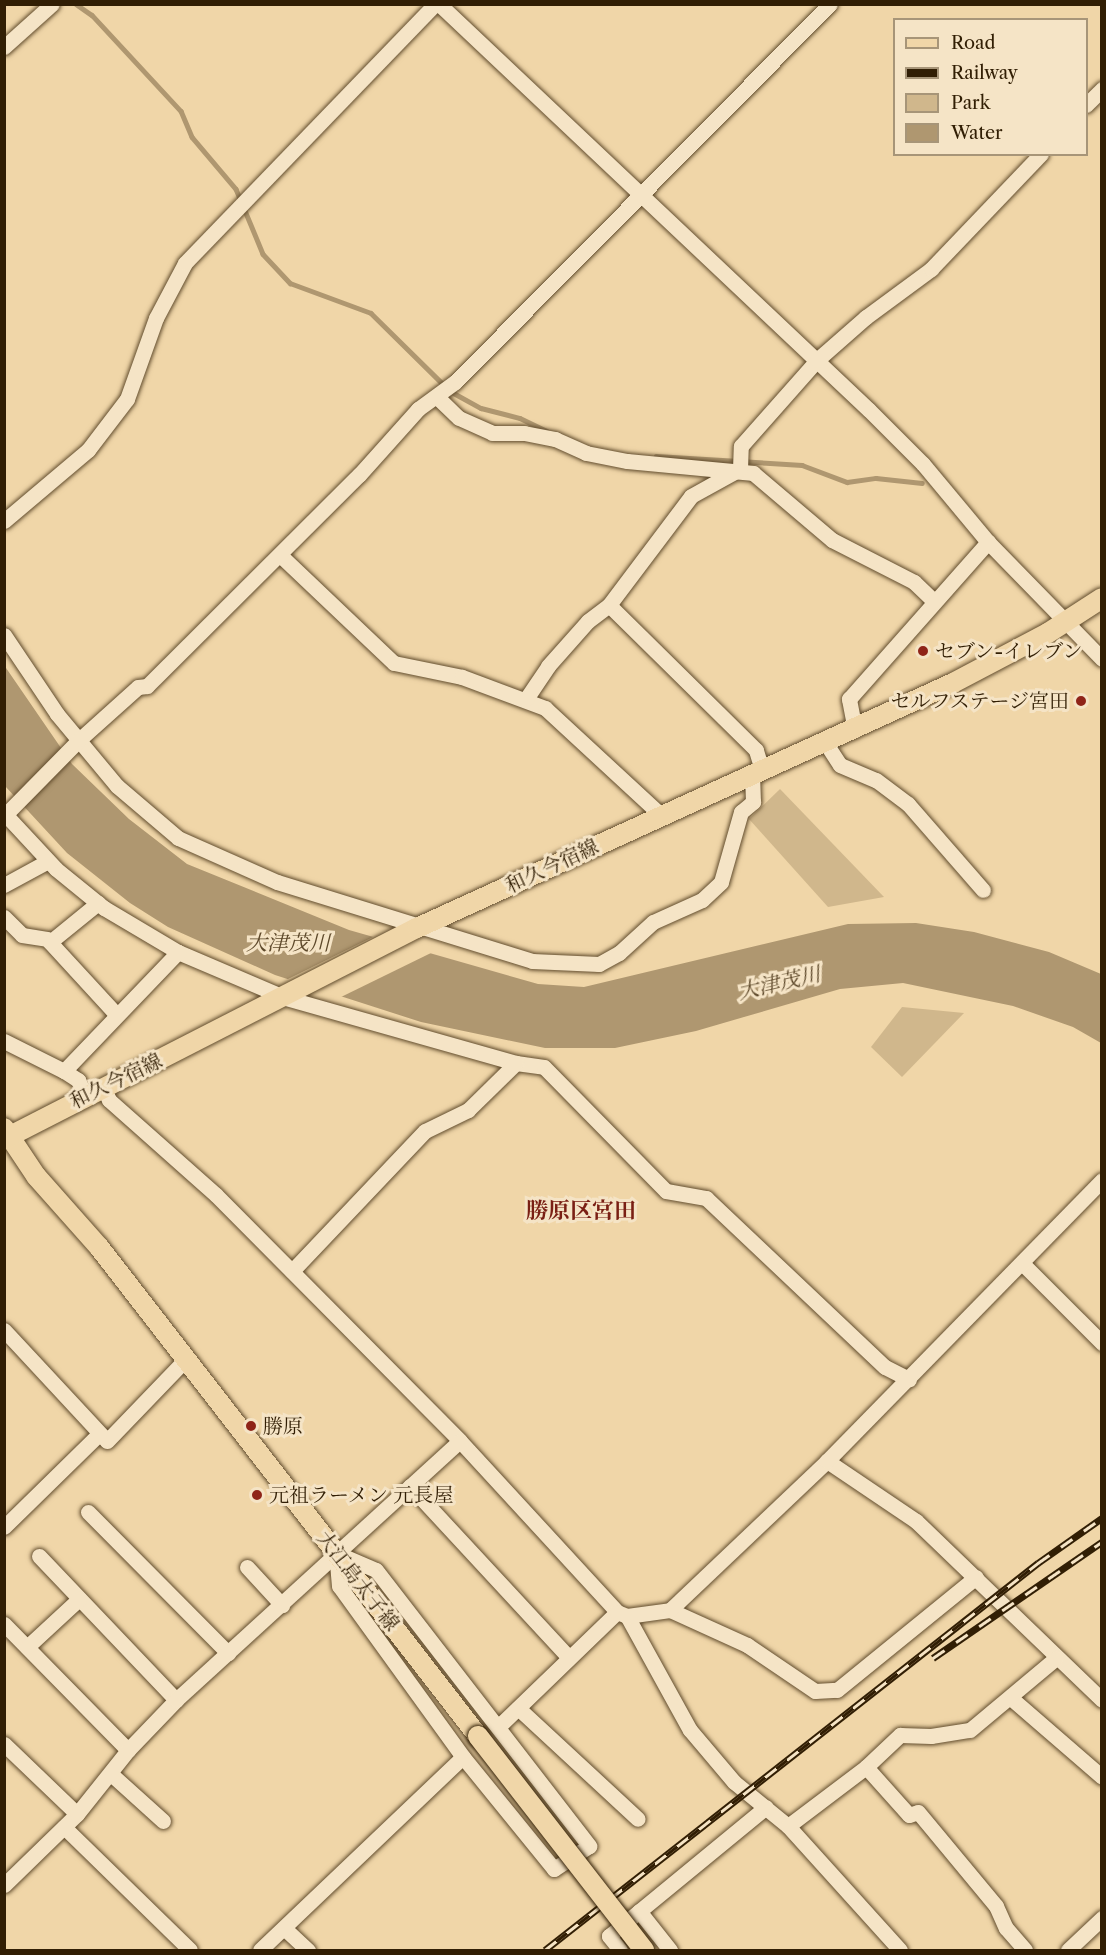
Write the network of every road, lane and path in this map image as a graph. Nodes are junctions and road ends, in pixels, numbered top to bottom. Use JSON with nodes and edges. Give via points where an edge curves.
{"nodes":[{"id":1,"x":52,"y":4,"type":"edge"},
{"id":2,"x":437,"y":4,"type":"edge"},
{"id":3,"x":830,"y":4,"type":"edge"},
{"id":4,"x":4,"y":47,"type":"edge"},
{"id":5,"x":1101,"y":89,"type":"edge"},
{"id":6,"x":1088,"y":103,"type":"edge"},
{"id":7,"x":1039,"y":156,"type":"edge"},
{"id":8,"x":642,"y":196,"type":"junction"},
{"id":9,"x":817,"y":360,"type":"junction"},
{"id":10,"x":437,"y":397,"type":"junction"},
{"id":11,"x":740,"y":470,"type":"junction"},
{"id":12,"x":4,"y":521,"type":"edge"},
{"id":13,"x":988,"y":542,"type":"junction"},
{"id":14,"x":280,"y":555,"type":"junction"},
{"id":15,"x":1101,"y":598,"type":"edge"},
{"id":16,"x":934,"y":601,"type":"junction"},
{"id":17,"x":609,"y":605,"type":"junction"},
{"id":18,"x":1066,"y":622,"type":"junction"},
{"id":19,"x":4,"y":635,"type":"edge"},
{"id":20,"x":1101,"y":658,"type":"edge"},
{"id":21,"x":526,"y":699,"type":"junction"},
{"id":22,"x":855,"y":729,"type":"junction"},
{"id":23,"x":80,"y":739,"type":"junction"},
{"id":24,"x":825,"y":742,"type":"junction"},
{"id":25,"x":757,"y":772,"type":"junction"},
{"id":26,"x":5,"y":814,"type":"edge"},
{"id":27,"x":661,"y":815,"type":"junction"},
{"id":28,"x":48,"y":861,"type":"junction"},
{"id":29,"x":4,"y":885,"type":"edge"},
{"id":30,"x":983,"y":890,"type":"dead end"},
{"id":31,"x":98,"y":903,"type":"junction"},
{"id":32,"x":4,"y":917,"type":"edge"},
{"id":33,"x":417,"y":928,"type":"junction"},
{"id":34,"x":50,"y":942,"type":"junction"},
{"id":35,"x":178,"y":952,"type":"junction"},
{"id":36,"x":286,"y":998,"type":"junction"},
{"id":37,"x":117,"y":1015,"type":"junction"},
{"id":38,"x":4,"y":1041,"type":"edge"},
{"id":39,"x":516,"y":1063,"type":"junction"},
{"id":40,"x":64,"y":1071,"type":"junction"},
{"id":41,"x":103,"y":1087,"type":"junction"},
{"id":42,"x":85,"y":1095,"type":"junction"},
{"id":43,"x":6,"y":1134,"type":"edge"},
{"id":44,"x":1101,"y":1180,"type":"edge"},
{"id":45,"x":1023,"y":1264,"type":"junction"},
{"id":46,"x":292,"y":1271,"type":"junction"},
{"id":47,"x":4,"y":1330,"type":"edge"},
{"id":48,"x":1101,"y":1343,"type":"edge"},
{"id":49,"x":186,"y":1360,"type":"junction"},
{"id":50,"x":909,"y":1379,"type":"junction"},
{"id":51,"x":98,"y":1435,"type":"junction"},
{"id":52,"x":459,"y":1441,"type":"junction"},
{"id":53,"x":827,"y":1461,"type":"junction"},
{"id":54,"x":410,"y":1486,"type":"junction"},
{"id":55,"x":88,"y":1512,"type":"dead end"},
{"id":56,"x":4,"y":1527,"type":"edge"},
{"id":57,"x":336,"y":1552,"type":"junction"},
{"id":58,"x":39,"y":1556,"type":"dead end"},
{"id":59,"x":247,"y":1567,"type":"dead end"},
{"id":60,"x":976,"y":1577,"type":"junction"},
{"id":61,"x":79,"y":1599,"type":"junction"},
{"id":62,"x":282,"y":1605,"type":"junction"},
{"id":63,"x":670,"y":1610,"type":"junction"},
{"id":64,"x":622,"y":1614,"type":"junction"},
{"id":65,"x":4,"y":1624,"type":"edge"},
{"id":66,"x":27,"y":1647,"type":"junction"},
{"id":67,"x":228,"y":1653,"type":"junction"},
{"id":68,"x":569,"y":1658,"type":"junction"},
{"id":69,"x":1056,"y":1658,"type":"junction"},
{"id":70,"x":1012,"y":1699,"type":"junction"},
{"id":71,"x":176,"y":1700,"type":"junction"},
{"id":72,"x":1101,"y":1700,"type":"edge"},
{"id":73,"x":518,"y":1708,"type":"junction"},
{"id":74,"x":498,"y":1727,"type":"junction"},
{"id":75,"x":4,"y":1744,"type":"edge"},
{"id":76,"x":128,"y":1750,"type":"junction"},
{"id":77,"x":463,"y":1757,"type":"junction"},
{"id":78,"x":866,"y":1767,"type":"junction"},
{"id":79,"x":111,"y":1774,"type":"junction"},
{"id":80,"x":1101,"y":1777,"type":"edge"},
{"id":81,"x":766,"y":1807,"type":"junction"},
{"id":82,"x":77,"y":1814,"type":"junction"},
{"id":83,"x":638,"y":1819,"type":"dead end"},
{"id":84,"x":163,"y":1821,"type":"dead end"},
{"id":85,"x":788,"y":1826,"type":"junction"},
{"id":86,"x":64,"y":1827,"type":"junction"},
{"id":87,"x":4,"y":1885,"type":"edge"},
{"id":88,"x":639,"y":1911,"type":"junction"},
{"id":89,"x":1101,"y":1918,"type":"edge"},
{"id":90,"x":284,"y":1928,"type":"junction"},
{"id":91,"x":190,"y":1950,"type":"edge"},
{"id":92,"x":260,"y":1950,"type":"edge"},
{"id":93,"x":308,"y":1950,"type":"edge"},
{"id":94,"x":620,"y":1950,"type":"edge"},
{"id":95,"x":644,"y":1950,"type":"edge"},
{"id":96,"x":670,"y":1950,"type":"edge"},
{"id":97,"x":900,"y":1950,"type":"edge"},
{"id":98,"x":1025,"y":1950,"type":"edge"},
{"id":99,"x":1068,"y":1950,"type":"edge"}],
"edges":[{"from":1,"to":4,"type":"street"},
{"from":2,"to":8,"type":"street"},
{"from":2,"to":12,"type":"street","via":[[184,263],[156,318],[127,399],[88,450]]},
{"from":3,"to":8,"type":"street"},
{"from":5,"to":6,"type":"street"},
{"from":7,"to":9,"type":"street","via":[[931,269],[866,317]]},
{"from":8,"to":9,"type":"street"},
{"from":8,"to":10,"type":"street"},
{"from":9,"to":11,"type":"street","via":[[741,446]]},
{"from":9,"to":13,"type":"street","via":[[923,464]]},
{"from":10,"to":11,"type":"street","via":[[459,418],[492,433],[524,433],[555,439],[586,453],[627,461]]},
{"from":10,"to":14,"type":"street","via":[[418,409]]},
{"from":11,"to":16,"type":"street","via":[[753,473],[832,540],[914,582]]},
{"from":11,"to":17,"type":"street","via":[[691,495]]},
{"from":13,"to":16,"type":"street"},
{"from":13,"to":18,"type":"street"},
{"from":14,"to":21,"type":"street","via":[[394,663],[462,677]]},
{"from":14,"to":23,"type":"street","via":[[147,686],[138,687]]},
{"from":15,"to":18,"type":"main road","name":"和久今宿線"},
{"from":16,"to":22,"type":"street","via":[[849,699]]},
{"from":17,"to":21,"type":"street","via":[[588,621],[548,666]]},
{"from":17,"to":25,"type":"street","via":[[756,750]]},
{"from":18,"to":20,"type":"street"},
{"from":18,"to":22,"type":"main road","name":"和久今宿線","via":[[953,683]]},
{"from":19,"to":23,"type":"street","via":[[57,714]]},
{"from":21,"to":27,"type":"street","via":[[545,708]]},
{"from":22,"to":24,"type":"main road","name":"和久今宿線"},
{"from":23,"to":26,"type":"street"},
{"from":23,"to":33,"type":"street","via":[[117,786],[178,838],[277,882]]},
{"from":24,"to":25,"type":"main road","name":"和久今宿線"},
{"from":24,"to":30,"type":"street","via":[[840,765],[876,780],[915,810]]},
{"from":25,"to":27,"type":"main road","name":"和久今宿線"},
{"from":25,"to":33,"type":"street","via":[[753,802],[741,812],[721,882],[702,900],[653,922],[619,953],[599,964],[532,961]]},
{"from":26,"to":28,"type":"street"},
{"from":27,"to":33,"type":"main road","name":"和久今宿線"},
{"from":28,"to":29,"type":"street"},
{"from":28,"to":31,"type":"street"},
{"from":31,"to":34,"type":"street"},
{"from":31,"to":35,"type":"street"},
{"from":32,"to":34,"type":"street","via":[[22,935]]},
{"from":33,"to":36,"type":"main road","name":"和久今宿線"},
{"from":34,"to":37,"type":"street"},
{"from":35,"to":36,"type":"street"},
{"from":35,"to":37,"type":"street"},
{"from":36,"to":39,"type":"street"},
{"from":36,"to":41,"type":"main road","name":"和久今宿線"},
{"from":37,"to":40,"type":"street"},
{"from":38,"to":40,"type":"street"},
{"from":39,"to":46,"type":"street","via":[[468,1110],[425,1131]]},
{"from":39,"to":50,"type":"street","via":[[544,1067],[666,1191],[706,1198],[885,1367]]},
{"from":40,"to":42,"type":"street","via":[[78,1080]]},
{"from":41,"to":42,"type":"main road","name":"和久今宿線"},
{"from":41,"to":46,"type":"street","via":[[110,1100]]},
{"from":42,"to":43,"type":"main road","name":"和久今宿線"},
{"from":43,"to":49,"type":"main road","name":"大江島太子線"},
{"from":44,"to":45,"type":"street"},
{"from":45,"to":48,"type":"street"},
{"from":45,"to":50,"type":"street"},
{"from":46,"to":52,"type":"street"},
{"from":47,"to":51,"type":"street"},
{"from":49,"to":51,"type":"street","via":[[107,1441]]},
{"from":49,"to":57,"type":"main road","name":"大江島太子線"},
{"from":50,"to":53,"type":"street"},
{"from":51,"to":56,"type":"street"},
{"from":52,"to":54,"type":"street"},
{"from":52,"to":64,"type":"street"},
{"from":53,"to":60,"type":"street","via":[[916,1521]]},
{"from":53,"to":63,"type":"street"},
{"from":54,"to":57,"type":"street"},
{"from":54,"to":68,"type":"street"},
{"from":55,"to":67,"type":"street"},
{"from":57,"to":62,"type":"street"},
{"from":57,"to":74,"type":"street","via":[[376,1570]]},
{"from":57,"to":77,"type":"street","via":[[339,1586]]},
{"from":57,"to":95,"type":"main road","name":"大江島太子線","bridge":true},
{"from":58,"to":61,"type":"street"},
{"from":59,"to":62,"type":"street"},
{"from":60,"to":63,"type":"street","via":[[837,1690],[815,1691],[747,1645]]},
{"from":60,"to":69,"type":"street"},
{"from":61,"to":66,"type":"street"},
{"from":61,"to":71,"type":"street"},
{"from":62,"to":67,"type":"street"},
{"from":63,"to":64,"type":"street"},
{"from":64,"to":68,"type":"street"},
{"from":64,"to":81,"type":"street","via":[[690,1730],[734,1782]]},
{"from":65,"to":66,"type":"street"},
{"from":66,"to":76,"type":"street"},
{"from":67,"to":71,"type":"street"},
{"from":68,"to":73,"type":"street"},
{"from":69,"to":70,"type":"street"},
{"from":69,"to":72,"type":"street"},
{"from":70,"to":78,"type":"street","via":[[970,1730],[932,1736],[900,1735]]},
{"from":70,"to":80,"type":"street"},
{"from":71,"to":76,"type":"street"},
{"from":73,"to":74,"type":"street"},
{"from":73,"to":83,"type":"street"},
{"from":74,"to":77,"type":"street","via":[[589,1846],[554,1869]]},
{"from":75,"to":82,"type":"street"},
{"from":76,"to":79,"type":"street"},
{"from":77,"to":90,"type":"street"},
{"from":78,"to":85,"type":"street"},
{"from":78,"to":98,"type":"street","via":[[909,1815],[918,1812],[996,1906],[1005,1928]]},
{"from":79,"to":82,"type":"street"},
{"from":79,"to":84,"type":"street"},
{"from":81,"to":85,"type":"street"},
{"from":81,"to":88,"type":"street"},
{"from":82,"to":86,"type":"street"},
{"from":85,"to":97,"type":"street"},
{"from":86,"to":87,"type":"street"},
{"from":86,"to":91,"type":"street"},
{"from":88,"to":94,"type":"street","via":[[609,1936]]},
{"from":88,"to":96,"type":"street"},
{"from":89,"to":99,"type":"street"},
{"from":90,"to":92,"type":"street"},
{"from":90,"to":93,"type":"street"}]}
